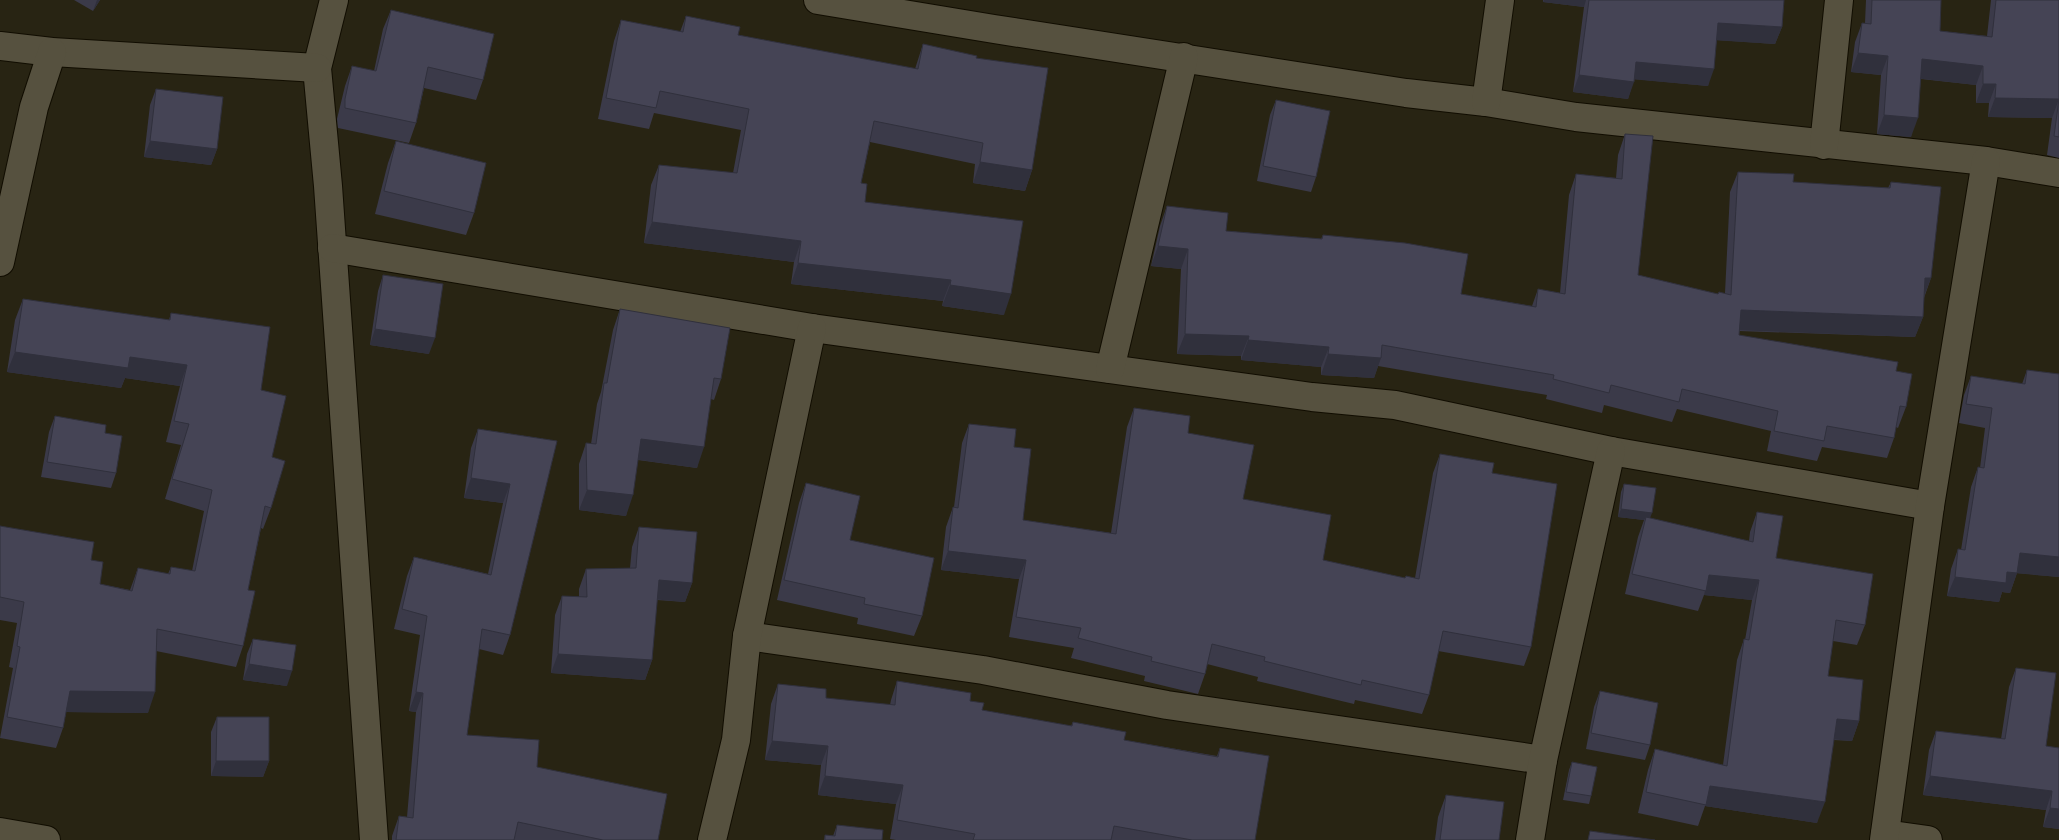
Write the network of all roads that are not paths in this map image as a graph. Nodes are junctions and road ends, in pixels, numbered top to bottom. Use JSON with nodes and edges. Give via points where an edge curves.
{"nodes":[{"id":1,"x":334,"y":0,"type":"edge"},
{"id":2,"x":818,"y":0,"type":"edge"},
{"id":3,"x":1500,"y":0,"type":"edge"},
{"id":4,"x":1839,"y":0,"type":"edge"},
{"id":5,"x":849,"y":2,"type":"edge"},
{"id":6,"x":0,"y":46,"type":"edge"},
{"id":7,"x":52,"y":52,"type":"junction"},
{"id":8,"x":1184,"y":57,"type":"junction"},
{"id":9,"x":317,"y":68,"type":"junction"},
{"id":10,"x":1486,"y":102,"type":"junction"},
{"id":11,"x":1824,"y":145,"type":"junction"},
{"id":12,"x":1986,"y":162,"type":"junction"},
{"id":13,"x":2059,"y":173,"type":"edge"},
{"id":14,"x":332,"y":248,"type":"junction"},
{"id":15,"x":0,"y":262,"type":"edge"},
{"id":16,"x":812,"y":328,"type":"junction"},
{"id":17,"x":1110,"y":369,"type":"junction"},
{"id":18,"x":1611,"y":451,"type":"junction"},
{"id":19,"x":1930,"y":506,"type":"junction"},
{"id":20,"x":747,"y":636,"type":"junction"},
{"id":21,"x":1543,"y":760,"type":"junction"},
{"id":22,"x":0,"y":832,"type":"edge"},
{"id":23,"x":1885,"y":837,"type":"edge"},
{"id":24,"x":46,"y":840,"type":"edge"},
{"id":25,"x":374,"y":840,"type":"edge"},
{"id":26,"x":712,"y":840,"type":"edge"},
{"id":27,"x":1530,"y":840,"type":"edge"},
{"id":28,"x":1928,"y":840,"type":"edge"}],
"edges":[{"from":1,"to":9,"type":"street"},
{"from":2,"to":5,"type":"street"},
{"from":3,"to":10,"type":"street"},
{"from":4,"to":11,"type":"street"},
{"from":5,"to":8,"type":"street","via":[[994,29]]},
{"from":6,"to":7,"type":"street"},
{"from":7,"to":9,"type":"street"},
{"from":7,"to":15,"type":"street","via":[[34,107]]},
{"from":8,"to":10,"type":"street","via":[[1406,93]]},
{"from":8,"to":17,"type":"street"},
{"from":9,"to":14,"type":"street"},
{"from":10,"to":11,"type":"street","via":[[1576,117]]},
{"from":11,"to":12,"type":"street"},
{"from":12,"to":13,"type":"street"},
{"from":12,"to":19,"type":"street"},
{"from":14,"to":16,"type":"street"},
{"from":14,"to":25,"type":"street"},
{"from":16,"to":17,"type":"street"},
{"from":16,"to":20,"type":"street"},
{"from":17,"to":18,"type":"street","via":[[1395,405]]},
{"from":18,"to":19,"type":"street"},
{"from":18,"to":21,"type":"street"},
{"from":19,"to":23,"type":"street"},
{"from":20,"to":21,"type":"street","via":[[983,670],[1167,706]]},
{"from":20,"to":26,"type":"street","via":[[736,740]]},
{"from":21,"to":27,"type":"street"},
{"from":22,"to":24,"type":"street"},
{"from":23,"to":28,"type":"street"}]}
